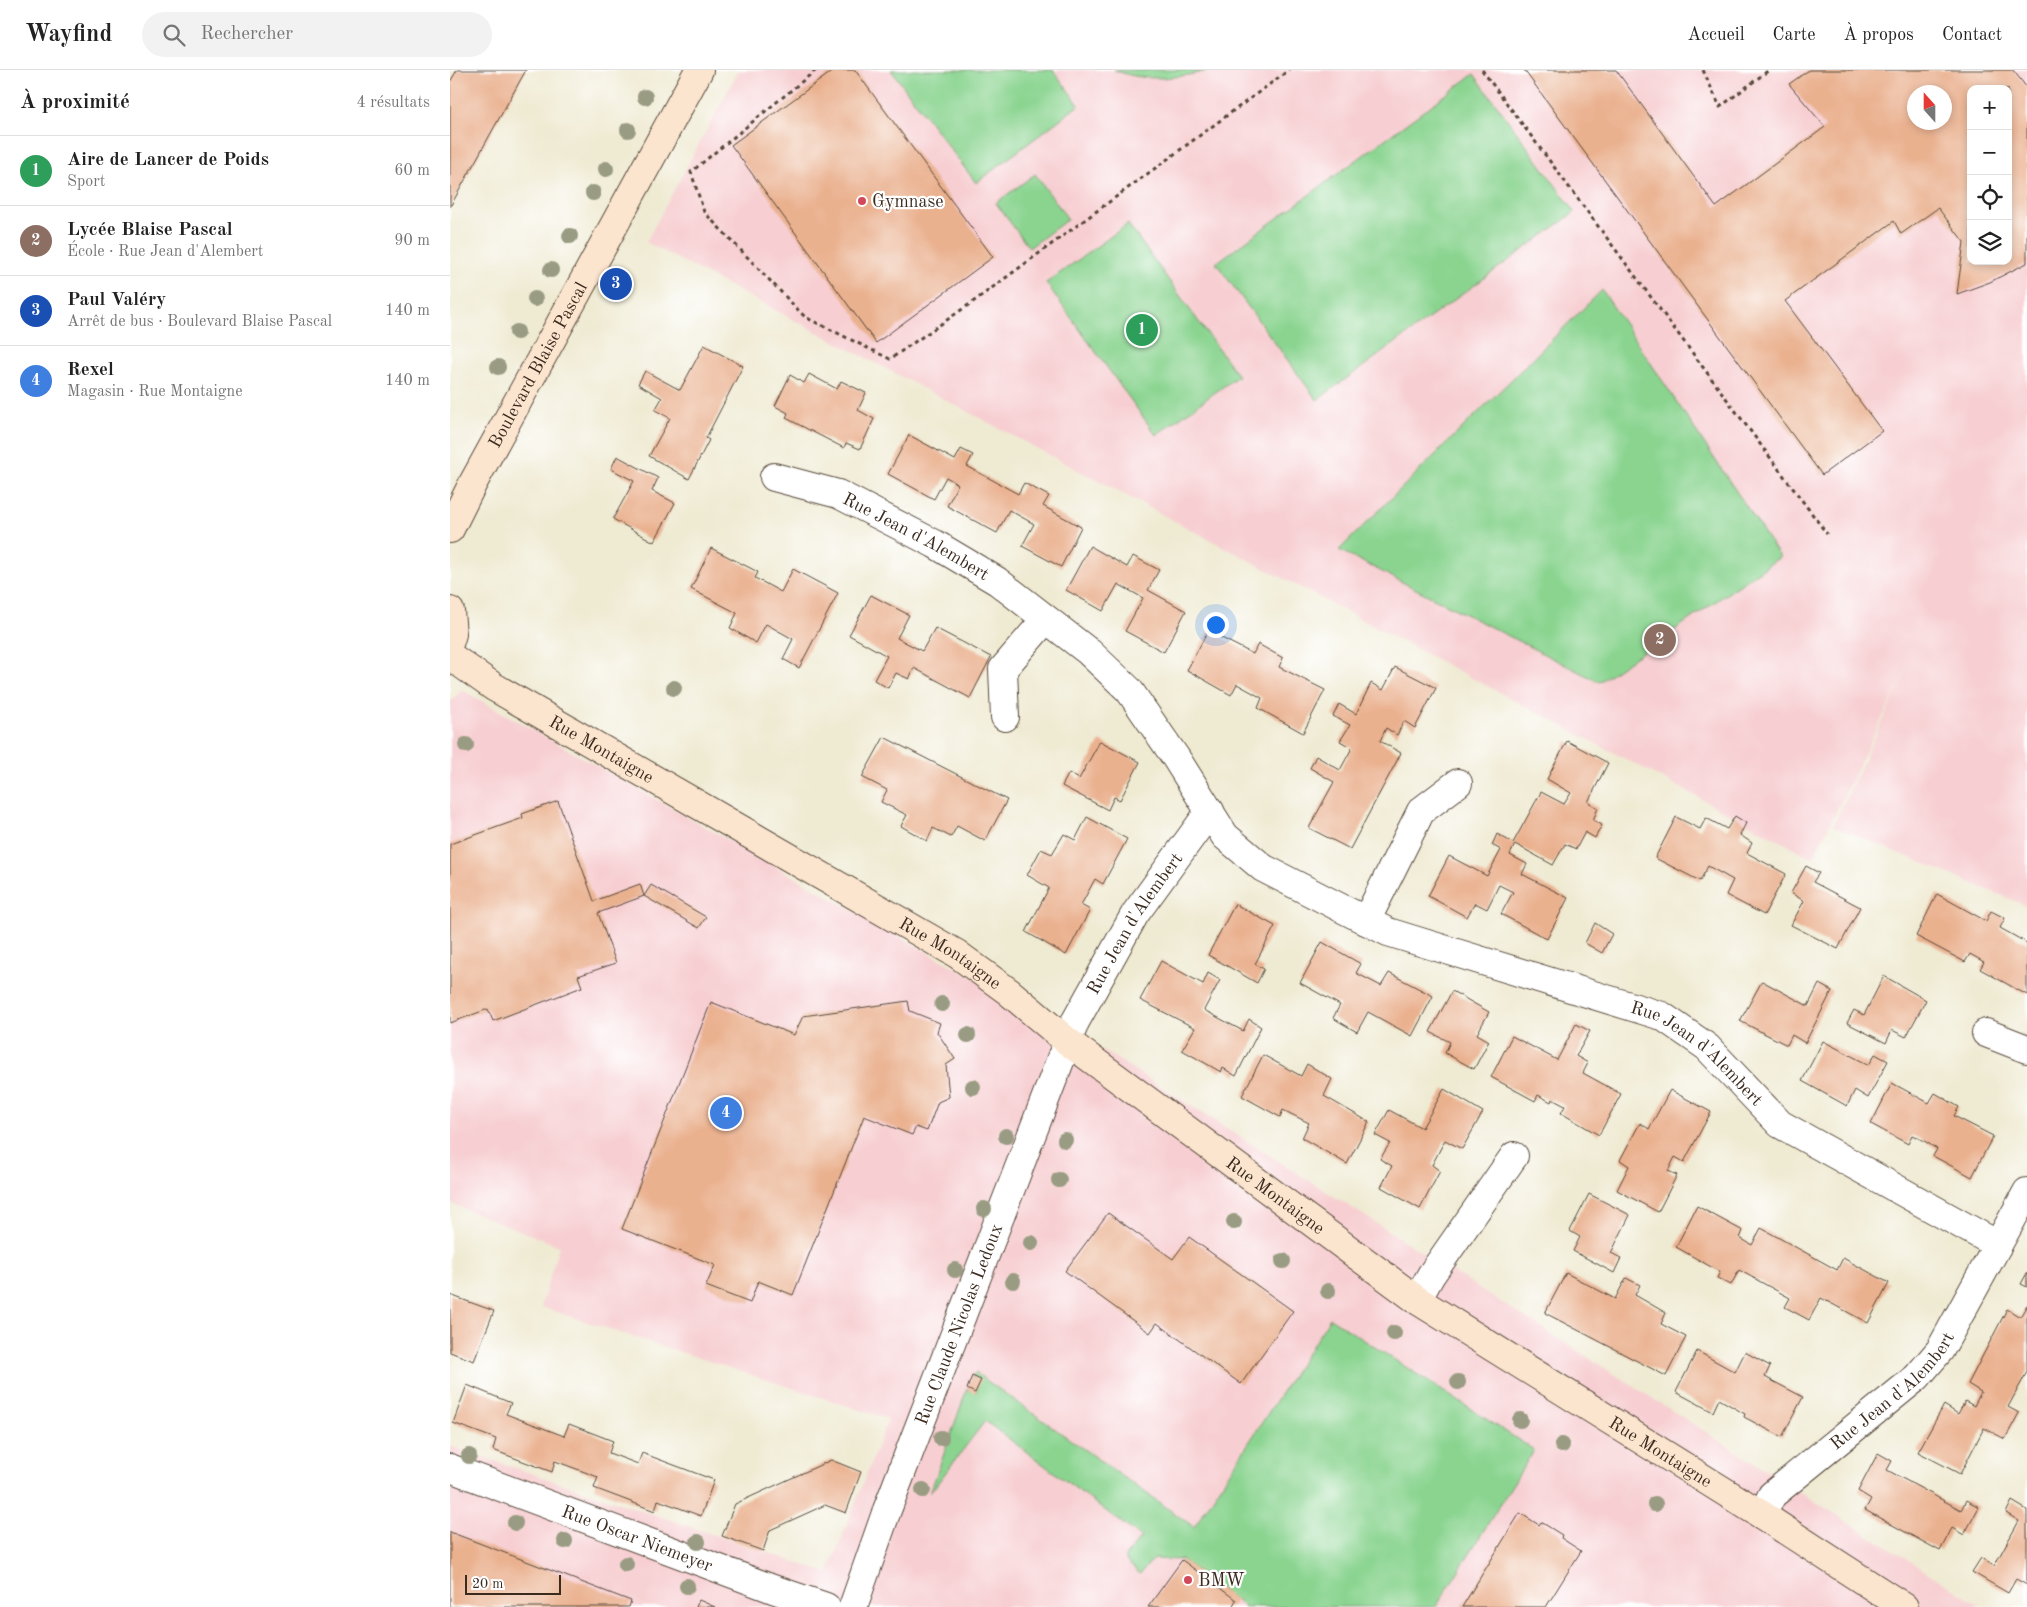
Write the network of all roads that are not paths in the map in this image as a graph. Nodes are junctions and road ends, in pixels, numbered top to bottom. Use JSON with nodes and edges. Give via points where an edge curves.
{"nodes":[{"id":1,"x":699,"y":70,"type":"edge"},
{"id":2,"x":774,"y":477,"type":"dead end"},
{"id":3,"x":450,"y":529,"type":"edge"},
{"id":4,"x":450,"y":611,"type":"edge"},
{"id":5,"x":1045,"y":620,"type":"junction"},
{"id":6,"x":450,"y":642,"type":"edge"},
{"id":7,"x":450,"y":656,"type":"edge"},
{"id":8,"x":1005,"y":717,"type":"dead end"},
{"id":9,"x":1458,"y":782,"type":"dead end"},
{"id":10,"x":1210,"y":811,"type":"junction"},
{"id":11,"x":1366,"y":921,"type":"junction"},
{"id":12,"x":1986,"y":1033,"type":"dead end"},
{"id":13,"x":1067,"y":1041,"type":"junction"},
{"id":14,"x":2027,"y":1049,"type":"edge"},
{"id":15,"x":1514,"y":1156,"type":"dead end"},
{"id":16,"x":2027,"y":1192,"type":"edge"},
{"id":17,"x":1998,"y":1245,"type":"junction"},
{"id":18,"x":1417,"y":1300,"type":"junction"},
{"id":19,"x":450,"y":1468,"type":"edge"},
{"id":20,"x":1762,"y":1515,"type":"junction"},
{"id":21,"x":826,"y":1607,"type":"edge"},
{"id":22,"x":853,"y":1607,"type":"edge"},
{"id":23,"x":1904,"y":1607,"type":"edge"}],
"edges":[{"from":1,"to":3,"type":"street","name":"Boulevard Blaise Pascal"},
{"from":2,"to":5,"type":"street","name":"Rue Jean d'Alembert","via":[[838,494],[934,544],[997,581]]},
{"from":4,"to":6,"type":"street"},
{"from":5,"to":8,"type":"street","via":[[1003,669]]},
{"from":5,"to":10,"type":"street","name":"Rue Jean d'Alembert","via":[[1089,652],[1129,690]]},
{"from":7,"to":13,"type":"street","name":"Rue Montaigne","via":[[494,687],[957,954]]},
{"from":9,"to":11,"type":"street","via":[[1421,811]]},
{"from":10,"to":11,"type":"street","name":"Rue Jean d'Alembert","via":[[1225,836],[1263,868]]},
{"from":10,"to":13,"type":"street","name":"Rue Jean d'Alembert","via":[[1135,914]]},
{"from":11,"to":17,"type":"street","name":"Rue Jean d'Alembert","via":[[1397,935],[1662,1016],[1707,1047],[1780,1124]]},
{"from":12,"to":14,"type":"street"},
{"from":13,"to":18,"type":"street","name":"Rue Montaigne"},
{"from":13,"to":22,"type":"street","name":"Rue Claude Nicolas Ledoux"},
{"from":15,"to":18,"type":"street"},
{"from":16,"to":17,"type":"street","name":"Rue Jean d'Alembert"},
{"from":17,"to":20,"type":"street","name":"Rue Jean d'Alembert","via":[[1940,1350],[1917,1377],[1772,1495]]},
{"from":18,"to":20,"type":"street","name":"Rue Montaigne"},
{"from":19,"to":21,"type":"street","name":"Rue Oscar Niemeyer"},
{"from":20,"to":23,"type":"street","name":"Rue Montaigne"}]}
